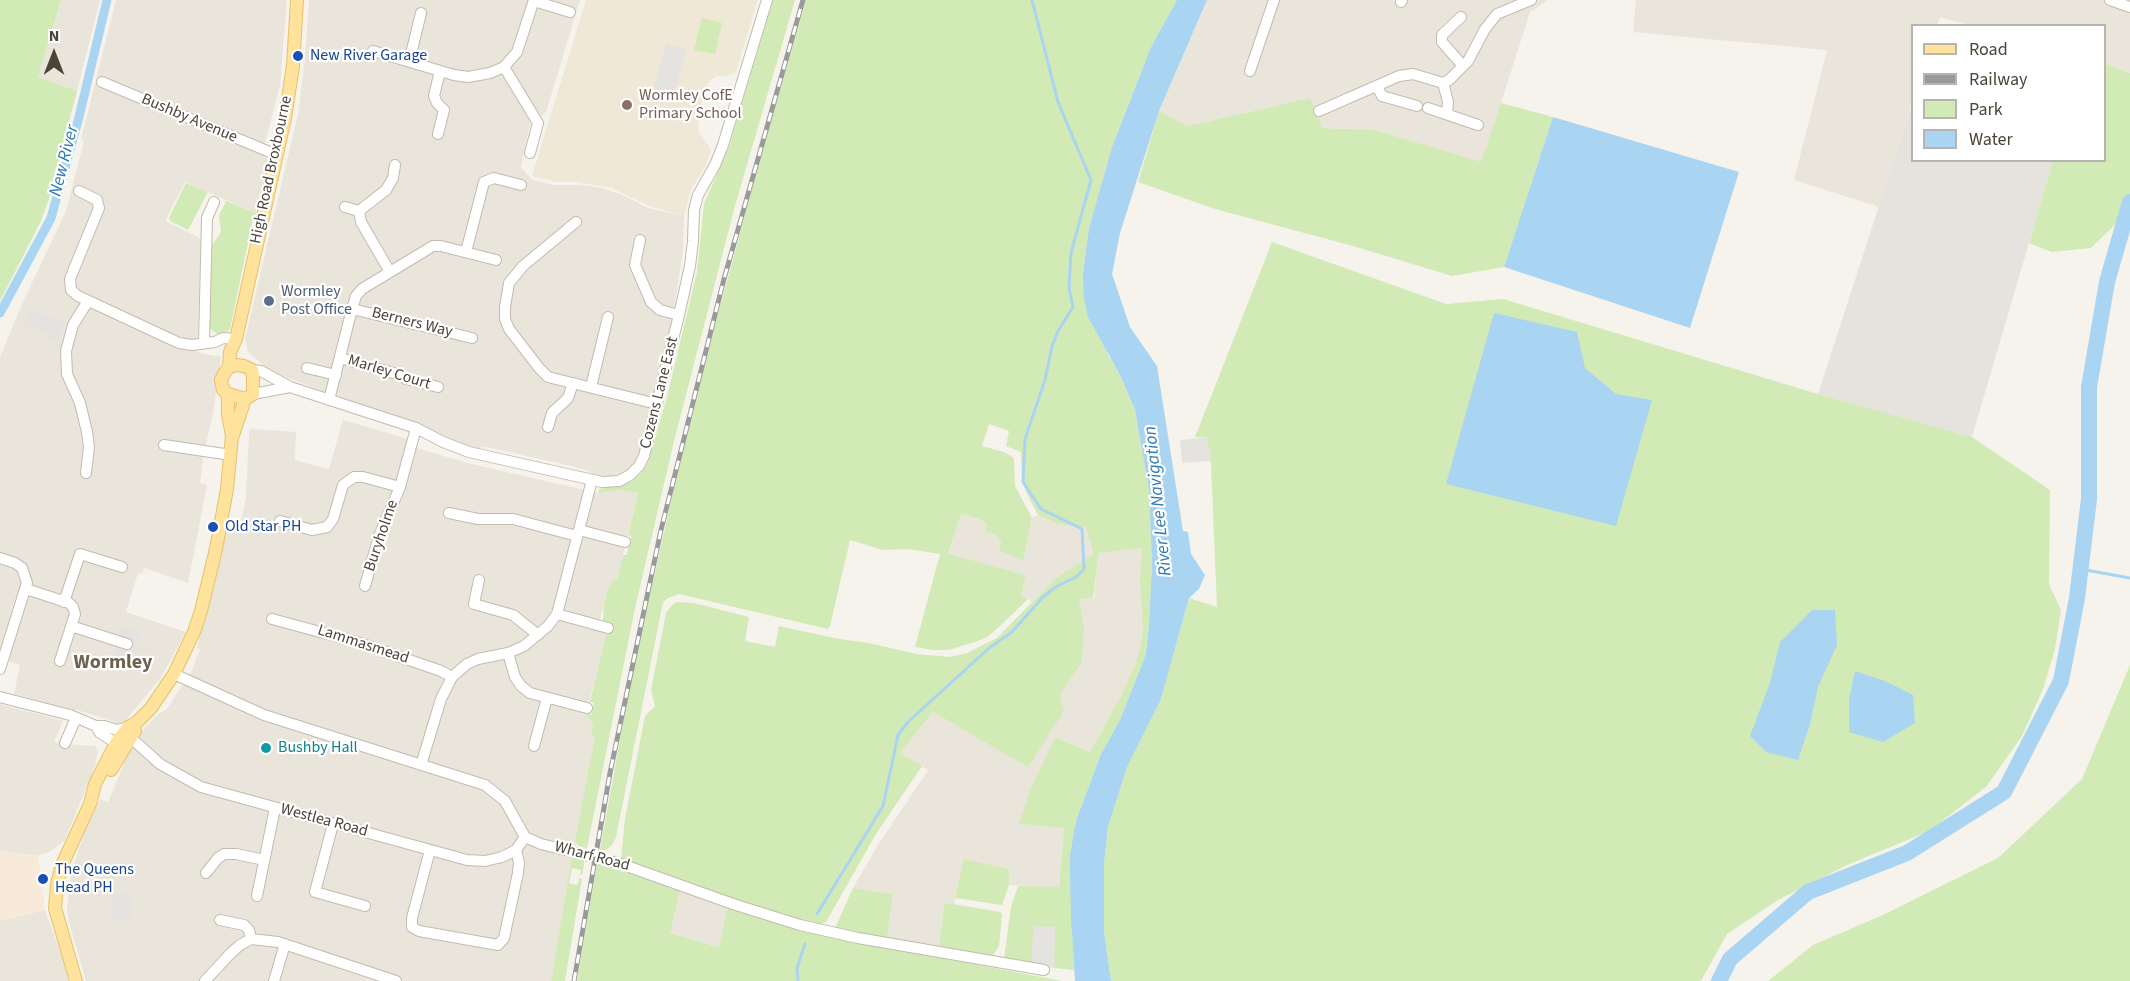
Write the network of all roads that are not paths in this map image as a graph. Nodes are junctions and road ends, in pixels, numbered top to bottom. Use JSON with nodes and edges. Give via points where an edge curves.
{"nodes":[{"id":1,"x":297,"y":0,"type":"edge"},
{"id":2,"x":767,"y":0,"type":"edge"},
{"id":3,"x":1274,"y":0,"type":"edge"},
{"id":4,"x":1531,"y":0,"type":"edge"},
{"id":5,"x":2110,"y":0,"type":"edge"},
{"id":6,"x":534,"y":1,"type":"edge"},
{"id":7,"x":2130,"y":7,"type":"edge"},
{"id":8,"x":570,"y":12,"type":"dead end"},
{"id":9,"x":421,"y":13,"type":"dead end"},
{"id":10,"x":1461,"y":17,"type":"dead end"},
{"id":11,"x":373,"y":51,"type":"dead end"},
{"id":12,"x":409,"y":62,"type":"junction"},
{"id":13,"x":1463,"y":66,"type":"junction"},
{"id":14,"x":504,"y":67,"type":"junction"},
{"id":15,"x":440,"y":71,"type":"junction"},
{"id":16,"x":1250,"y":71,"type":"dead end"},
{"id":17,"x":102,"y":82,"type":"dead end"},
{"id":18,"x":1443,"y":83,"type":"junction"},
{"id":19,"x":1377,"y":86,"type":"junction"},
{"id":20,"x":1319,"y":111,"type":"dead end"},
{"id":21,"x":1447,"y":114,"type":"junction"},
{"id":22,"x":1478,"y":124,"type":"dead end"},
{"id":23,"x":438,"y":134,"type":"dead end"},
{"id":24,"x":530,"y":153,"type":"dead end"},
{"id":25,"x":277,"y":155,"type":"junction"},
{"id":26,"x":395,"y":165,"type":"dead end"},
{"id":27,"x":521,"y":184,"type":"dead end"},
{"id":28,"x":79,"y":190,"type":"dead end"},
{"id":29,"x":214,"y":202,"type":"dead end"},
{"id":30,"x":345,"y":207,"type":"dead end"},
{"id":31,"x":359,"y":211,"type":"junction"},
{"id":32,"x":576,"y":222,"type":"dead end"},
{"id":33,"x":640,"y":240,"type":"dead end"},
{"id":34,"x":466,"y":252,"type":"junction"},
{"id":35,"x":496,"y":260,"type":"dead end"},
{"id":36,"x":390,"y":272,"type":"junction"},
{"id":37,"x":88,"y":300,"type":"junction"},
{"id":38,"x":352,"y":309,"type":"junction"},
{"id":39,"x":679,"y":315,"type":"junction"},
{"id":40,"x":609,"y":317,"type":"dead end"},
{"id":41,"x":471,"y":338,"type":"dead end"},
{"id":42,"x":236,"y":339,"type":"junction"},
{"id":43,"x":209,"y":342,"type":"junction"},
{"id":44,"x":230,"y":352,"type":"junction"},
{"id":45,"x":340,"y":358,"type":"junction"},
{"id":46,"x":229,"y":367,"type":"junction"},
{"id":47,"x":248,"y":368,"type":"junction"},
{"id":48,"x":307,"y":368,"type":"dead end"},
{"id":49,"x":336,"y":375,"type":"junction"},
{"id":50,"x":573,"y":383,"type":"junction"},
{"id":51,"x":290,"y":387,"type":"junction"},
{"id":52,"x":438,"y":387,"type":"dead end"},
{"id":53,"x":591,"y":387,"type":"junction"},
{"id":54,"x":228,"y":394,"type":"junction"},
{"id":55,"x":249,"y":396,"type":"junction"},
{"id":56,"x":329,"y":400,"type":"junction"},
{"id":57,"x":657,"y":404,"type":"junction"},
{"id":58,"x":548,"y":427,"type":"dead end"},
{"id":59,"x":416,"y":428,"type":"junction"},
{"id":60,"x":232,"y":436,"type":"junction"},
{"id":61,"x":164,"y":445,"type":"dead end"},
{"id":62,"x":231,"y":455,"type":"junction"},
{"id":63,"x":86,"y":473,"type":"dead end"},
{"id":64,"x":592,"y":480,"type":"junction"},
{"id":65,"x":400,"y":487,"type":"junction"},
{"id":66,"x":449,"y":513,"type":"dead end"},
{"id":67,"x":280,"y":521,"type":"dead end"},
{"id":68,"x":578,"y":533,"type":"junction"},
{"id":69,"x":625,"y":542,"type":"dead end"},
{"id":70,"x":0,"y":558,"type":"edge"},
{"id":71,"x":122,"y":567,"type":"dead end"},
{"id":72,"x":479,"y":580,"type":"dead end"},
{"id":73,"x":365,"y":586,"type":"dead end"},
{"id":74,"x":26,"y":589,"type":"junction"},
{"id":75,"x":64,"y":602,"type":"junction"},
{"id":76,"x":557,"y":614,"type":"junction"},
{"id":77,"x":272,"y":619,"type":"dead end"},
{"id":78,"x":71,"y":626,"type":"junction"},
{"id":79,"x":608,"y":628,"type":"dead end"},
{"id":80,"x":538,"y":635,"type":"junction"},
{"id":81,"x":127,"y":644,"type":"dead end"},
{"id":82,"x":508,"y":653,"type":"junction"},
{"id":83,"x":60,"y":661,"type":"dead end"},
{"id":84,"x":0,"y":669,"type":"edge"},
{"id":85,"x":174,"y":674,"type":"junction"},
{"id":86,"x":452,"y":677,"type":"junction"},
{"id":87,"x":547,"y":698,"type":"junction"},
{"id":88,"x":0,"y":699,"type":"edge"},
{"id":89,"x":587,"y":708,"type":"dead end"},
{"id":90,"x":76,"y":718,"type":"junction"},
{"id":91,"x":96,"y":726,"type":"junction"},
{"id":92,"x":132,"y":729,"type":"junction"},
{"id":93,"x":65,"y":743,"type":"dead end"},
{"id":94,"x":116,"y":743,"type":"junction"},
{"id":95,"x":534,"y":746,"type":"dead end"},
{"id":96,"x":421,"y":765,"type":"junction"},
{"id":97,"x":90,"y":804,"type":"junction"},
{"id":98,"x":275,"y":808,"type":"junction"},
{"id":99,"x":333,"y":824,"type":"junction"},
{"id":100,"x":525,"y":837,"type":"junction"},
{"id":101,"x":430,"y":850,"type":"junction"},
{"id":102,"x":516,"y":850,"type":"junction"},
{"id":103,"x":264,"y":860,"type":"junction"},
{"id":104,"x":206,"y":873,"type":"dead end"},
{"id":105,"x":257,"y":896,"type":"dead end"},
{"id":106,"x":365,"y":906,"type":"dead end"},
{"id":107,"x":220,"y":920,"type":"dead end"},
{"id":108,"x":251,"y":939,"type":"junction"},
{"id":109,"x":285,"y":944,"type":"junction"},
{"id":110,"x":1044,"y":970,"type":"dead end"},
{"id":111,"x":381,"y":978,"type":"edge"},
{"id":112,"x":76,"y":981,"type":"edge"},
{"id":113,"x":205,"y":981,"type":"edge"},
{"id":114,"x":274,"y":981,"type":"edge"},
{"id":115,"x":396,"y":981,"type":"edge"}],
"edges":[{"from":1,"to":25,"type":"main road","name":"High Road Broxbourne","via":[[293,66]]},
{"from":2,"to":39,"type":"street","name":"Cozens Lane East","via":[[723,145],[698,195],[690,266]]},
{"from":3,"to":16,"type":"street"},
{"from":4,"to":13,"type":"street","via":[[1497,14]]},
{"from":5,"to":7,"type":"street"},
{"from":6,"to":8,"type":"street"},
{"from":6,"to":14,"type":"street","via":[[520,47]]},
{"from":9,"to":12,"type":"street"},
{"from":10,"to":13,"type":"street","via":[[1442,35],[1442,42]]},
{"from":11,"to":12,"type":"street"},
{"from":12,"to":15,"type":"street"},
{"from":13,"to":18,"type":"street"},
{"from":14,"to":15,"type":"street","via":[[468,77]]},
{"from":14,"to":24,"type":"street","via":[[538,123]]},
{"from":15,"to":23,"type":"street","via":[[434,96],[444,110]]},
{"from":17,"to":25,"type":"street","name":"Bushby Avenue"},
{"from":18,"to":19,"type":"street","via":[[1413,74]]},
{"from":18,"to":21,"type":"street"},
{"from":19,"to":20,"type":"street"},
{"from":19,"to":21,"type":"street","via":[[1382,96]]},
{"from":21,"to":22,"type":"street"},
{"from":25,"to":42,"type":"main road","name":"High Road Broxbourne"},
{"from":26,"to":31,"type":"street","via":[[386,190]]},
{"from":27,"to":34,"type":"street","via":[[494,178],[484,182]]},
{"from":28,"to":37,"type":"street","via":[[97,200],[99,208],[70,279],[71,290]]},
{"from":29,"to":43,"type":"street","via":[[207,218]]},
{"from":30,"to":31,"type":"street"},
{"from":31,"to":36,"type":"street","via":[[361,222]]},
{"from":32,"to":50,"type":"street","via":[[516,274],[509,283],[505,308],[509,329],[539,368],[548,377]]},
{"from":33,"to":39,"type":"street","via":[[635,265],[651,302],[660,310]]},
{"from":34,"to":35,"type":"street","name":"Berners Way"},
{"from":34,"to":36,"type":"street","name":"Berners Way","via":[[433,246]]},
{"from":36,"to":38,"type":"street","name":"Berners Way","via":[[362,289]]},
{"from":37,"to":43,"type":"street","via":[[179,343]]},
{"from":37,"to":63,"type":"street","via":[[66,351],[67,374],[87,432]]},
{"from":38,"to":41,"type":"street","name":"Berners Way"},
{"from":38,"to":45,"type":"street","name":"Berners Way"},
{"from":39,"to":57,"type":"street","name":"Cozens Lane East"},
{"from":40,"to":53,"type":"street"},
{"from":42,"to":43,"type":"street"},
{"from":42,"to":44,"type":"main road","name":"High Road Broxbourne"},
{"from":42,"to":47,"type":"main road","name":"High Road Broxbourne"},
{"from":43,"to":44,"type":"street"},
{"from":44,"to":46,"type":"main road","name":"High Road Broxbourne"},
{"from":45,"to":49,"type":"street","name":"Berners Way"},
{"from":45,"to":52,"type":"street","name":"Marley Court"},
{"from":46,"to":47,"type":"main road"},
{"from":46,"to":54,"type":"main road","via":[[221,380]]},
{"from":47,"to":51,"type":"street","name":"Cozens Lane East"},
{"from":47,"to":55,"type":"main road","via":[[254,381]]},
{"from":48,"to":49,"type":"street"},
{"from":49,"to":56,"type":"street","name":"Berners Way"},
{"from":50,"to":53,"type":"street"},
{"from":50,"to":58,"type":"street","via":[[568,398],[552,413]]},
{"from":51,"to":55,"type":"street","name":"Cozens Lane East"},
{"from":51,"to":56,"type":"street","name":"Cozens Lane East"},
{"from":53,"to":57,"type":"street"},
{"from":54,"to":55,"type":"main road"},
{"from":54,"to":60,"type":"main road"},
{"from":55,"to":60,"type":"main road"},
{"from":56,"to":59,"type":"street","name":"Cozens Lane East"},
{"from":57,"to":64,"type":"street","name":"Cozens Lane East","via":[[639,466],[619,481]]},
{"from":59,"to":64,"type":"street","name":"Cozens Lane East","via":[[469,452]]},
{"from":59,"to":65,"type":"street","name":"Buryholme"},
{"from":60,"to":62,"type":"main road"},
{"from":61,"to":62,"type":"street"},
{"from":62,"to":85,"type":"main road","via":[[201,611]]},
{"from":64,"to":68,"type":"street"},
{"from":65,"to":67,"type":"street","name":"Buryholme","via":[[354,477],[343,485],[327,527],[312,530]]},
{"from":65,"to":73,"type":"street","name":"Buryholme","via":[[379,536]]},
{"from":66,"to":68,"type":"street","via":[[478,519],[513,519]]},
{"from":68,"to":69,"type":"street"},
{"from":68,"to":76,"type":"street"},
{"from":70,"to":74,"type":"street","via":[[22,568]]},
{"from":71,"to":75,"type":"street","via":[[80,554]]},
{"from":72,"to":80,"type":"street","via":[[474,604],[513,615]]},
{"from":74,"to":75,"type":"street"},
{"from":74,"to":84,"type":"street"},
{"from":75,"to":78,"type":"street","via":[[73,607]]},
{"from":76,"to":79,"type":"street"},
{"from":76,"to":80,"type":"street"},
{"from":77,"to":86,"type":"street","name":"Lammasmead","via":[[357,642]]},
{"from":78,"to":81,"type":"street"},
{"from":78,"to":83,"type":"street"},
{"from":80,"to":82,"type":"street"},
{"from":82,"to":86,"type":"street","via":[[466,664]]},
{"from":82,"to":87,"type":"street","via":[[521,686]]},
{"from":85,"to":92,"type":"main road"},
{"from":85,"to":96,"type":"street","via":[[264,715]]},
{"from":86,"to":96,"type":"street","via":[[441,699]]},
{"from":87,"to":89,"type":"street"},
{"from":87,"to":95,"type":"street"},
{"from":88,"to":90,"type":"street"},
{"from":90,"to":91,"type":"street"},
{"from":90,"to":93,"type":"street"},
{"from":91,"to":92,"type":"street"},
{"from":91,"to":94,"type":"street"},
{"from":92,"to":94,"type":"main road"},
{"from":92,"to":97,"type":"main road"},
{"from":92,"to":98,"type":"street","name":"Westlea Road","via":[[160,764],[189,781]]},
{"from":94,"to":97,"type":"main road","via":[[95,784]]},
{"from":96,"to":100,"type":"street","via":[[492,790],[509,806]]},
{"from":97,"to":112,"type":"main road","via":[[62,865],[55,900]]},
{"from":98,"to":99,"type":"street","name":"Westlea Road"},
{"from":98,"to":103,"type":"street"},
{"from":99,"to":101,"type":"street","name":"Westlea Road"},
{"from":99,"to":106,"type":"street","via":[[315,892]]},
{"from":100,"to":102,"type":"street"},
{"from":100,"to":110,"type":"street","name":"Wharf Road","via":[[621,864],[800,925]]},
{"from":101,"to":102,"type":"street","name":"Westlea Road","via":[[484,861]]},
{"from":101,"to":102,"type":"street","via":[[412,927],[498,945],[504,938],[518,873]]},
{"from":103,"to":104,"type":"street","via":[[224,854]]},
{"from":103,"to":105,"type":"street"},
{"from":107,"to":108,"type":"street","via":[[244,925]]},
{"from":108,"to":109,"type":"street"},
{"from":108,"to":113,"type":"street"},
{"from":109,"to":111,"type":"street"},
{"from":109,"to":114,"type":"street"},
{"from":111,"to":115,"type":"street"}]}
